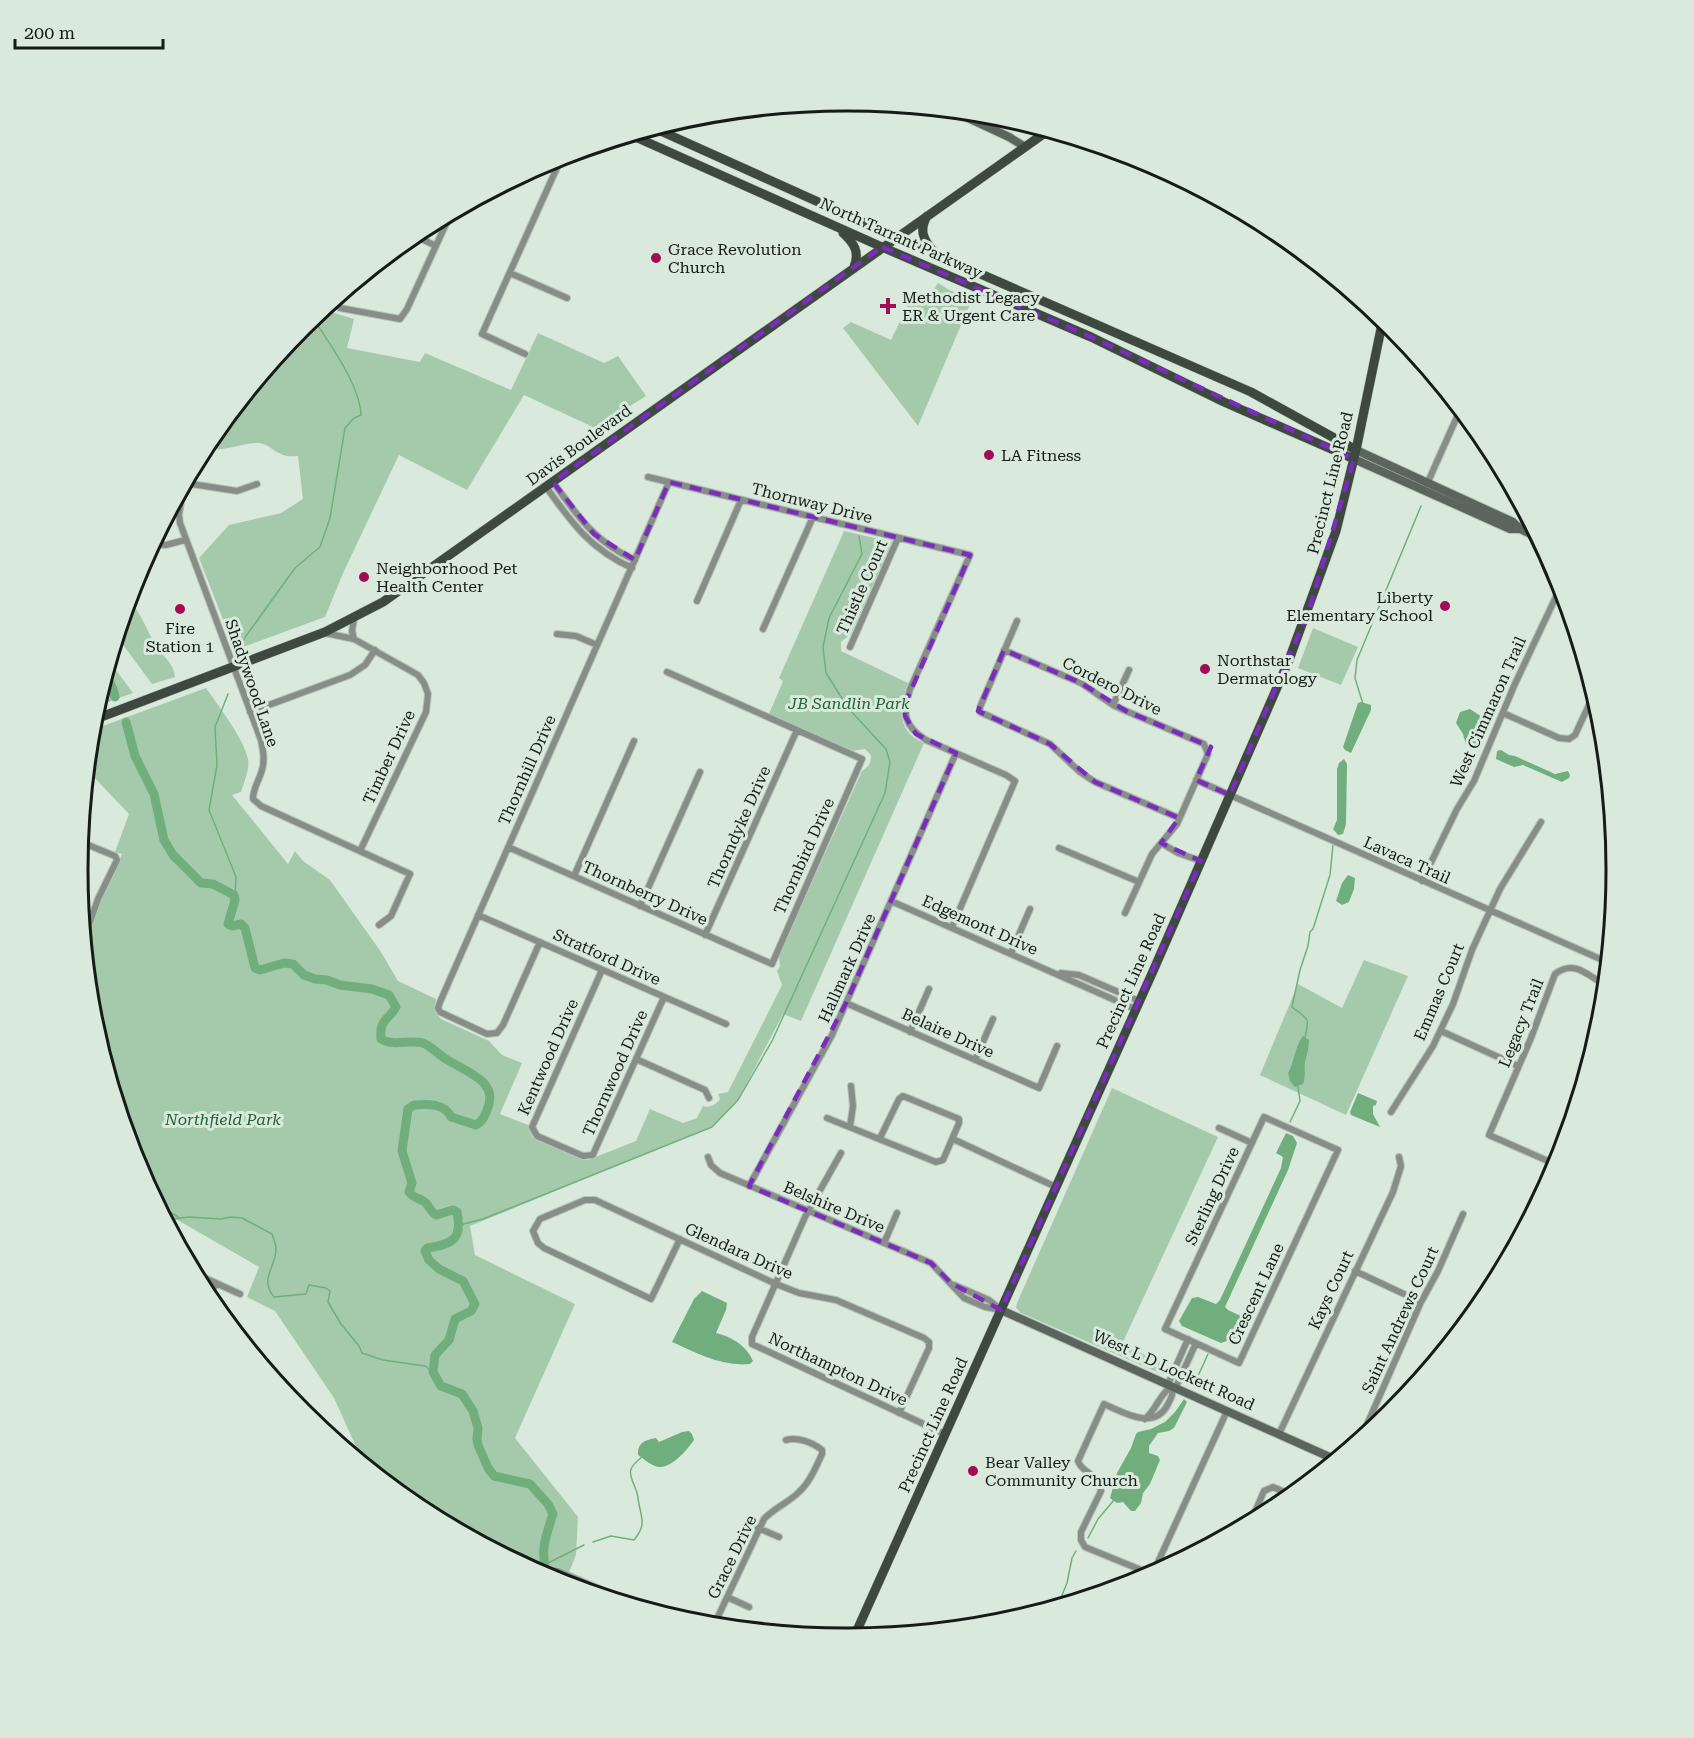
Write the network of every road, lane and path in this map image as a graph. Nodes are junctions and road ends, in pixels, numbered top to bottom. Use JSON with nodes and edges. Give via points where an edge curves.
{"nodes":[{"id":1,"x":978,"y":122,"type":"edge"},
{"id":2,"x":665,"y":133,"type":"edge"},
{"id":3,"x":1041,"y":136,"type":"edge"},
{"id":4,"x":640,"y":139,"type":"edge"},
{"id":5,"x":680,"y":139,"type":"junction"},
{"id":6,"x":1025,"y":147,"type":"junction"},
{"id":7,"x":673,"y":154,"type":"junction"},
{"id":8,"x":555,"y":169,"type":"edge"},
{"id":9,"x":928,"y":214,"type":"junction"},
{"id":10,"x":446,"y":226,"type":"edge"},
{"id":11,"x":834,"y":226,"type":"junction"},
{"id":12,"x":896,"y":237,"type":"junction"},
{"id":13,"x":423,"y":240,"type":"edge"},
{"id":14,"x":436,"y":246,"type":"junction"},
{"id":15,"x":882,"y":247,"type":"junction"},
{"id":16,"x":937,"y":255,"type":"junction"},
{"id":17,"x":854,"y":268,"type":"junction"},
{"id":18,"x":510,"y":273,"type":"junction"},
{"id":19,"x":567,"y":298,"type":"dead end"},
{"id":20,"x":339,"y":307,"type":"edge"},
{"id":21,"x":1105,"y":328,"type":"junction"},
{"id":22,"x":1381,"y":331,"type":"edge"},
{"id":23,"x":1099,"y":340,"type":"junction"},
{"id":24,"x":525,"y":354,"type":"dead end"},
{"id":25,"x":1231,"y":384,"type":"junction"},
{"id":26,"x":1224,"y":402,"type":"junction"},
{"id":27,"x":1457,"y":418,"type":"edge"},
{"id":28,"x":1355,"y":455,"type":"junction"},
{"id":29,"x":648,"y":477,"type":"dead end"},
{"id":30,"x":669,"y":482,"type":"junction"},
{"id":31,"x":194,"y":484,"type":"edge"},
{"id":32,"x":257,"y":484,"type":"dead end"},
{"id":33,"x":549,"y":485,"type":"junction"},
{"id":34,"x":1426,"y":487,"type":"junction"},
{"id":35,"x":741,"y":500,"type":"junction"},
{"id":36,"x":180,"y":509,"type":"edge"},
{"id":37,"x":813,"y":517,"type":"junction"},
{"id":38,"x":1522,"y":525,"type":"edge"},
{"id":39,"x":1520,"y":529,"type":"junction"},
{"id":40,"x":1526,"y":532,"type":"edge"},
{"id":41,"x":898,"y":538,"type":"junction"},
{"id":42,"x":185,"y":540,"type":"junction"},
{"id":43,"x":162,"y":545,"type":"edge"},
{"id":44,"x":635,"y":560,"type":"junction"},
{"id":45,"x":632,"y":568,"type":"junction"},
{"id":46,"x":1555,"y":598,"type":"edge"},
{"id":47,"x":697,"y":601,"type":"dead end"},
{"id":48,"x":354,"y":619,"type":"junction"},
{"id":49,"x":1017,"y":621,"type":"dead end"},
{"id":50,"x":763,"y":629,"type":"dead end"},
{"id":51,"x":325,"y":633,"type":"junction"},
{"id":52,"x":557,"y":634,"type":"dead end"},
{"id":53,"x":354,"y":639,"type":"junction"},
{"id":54,"x":597,"y":645,"type":"junction"},
{"id":55,"x":850,"y":647,"type":"dead end"},
{"id":56,"x":375,"y":650,"type":"junction"},
{"id":57,"x":1004,"y":650,"type":"junction"},
{"id":58,"x":234,"y":668,"type":"junction"},
{"id":59,"x":1129,"y":670,"type":"dead end"},
{"id":60,"x":667,"y":672,"type":"dead end"},
{"id":61,"x":1113,"y":705,"type":"junction"},
{"id":62,"x":1588,"y":707,"type":"edge"},
{"id":63,"x":250,"y":712,"type":"junction"},
{"id":64,"x":1503,"y":713,"type":"junction"},
{"id":65,"x":104,"y":716,"type":"edge"},
{"id":66,"x":797,"y":730,"type":"junction"},
{"id":67,"x":634,"y":741,"type":"dead end"},
{"id":68,"x":956,"y":753,"type":"junction"},
{"id":69,"x":700,"y":772,"type":"dead end"},
{"id":70,"x":1196,"y":780,"type":"junction"},
{"id":71,"x":1230,"y":795,"type":"junction"},
{"id":72,"x":1179,"y":818,"type":"junction"},
{"id":73,"x":1541,"y":822,"type":"dead end"},
{"id":74,"x":1161,"y":843,"type":"junction"},
{"id":75,"x":89,"y":845,"type":"edge"},
{"id":76,"x":508,"y":847,"type":"junction"},
{"id":77,"x":1059,"y":848,"type":"dead end"},
{"id":78,"x":360,"y":851,"type":"junction"},
{"id":79,"x":1201,"y":861,"type":"junction"},
{"id":80,"x":574,"y":876,"type":"junction"},
{"id":81,"x":1422,"y":881,"type":"junction"},
{"id":82,"x":1139,"y":882,"type":"junction"},
{"id":83,"x":891,"y":901,"type":"junction"},
{"id":84,"x":640,"y":906,"type":"junction"},
{"id":85,"x":1030,"y":909,"type":"dead end"},
{"id":86,"x":1489,"y":911,"type":"junction"},
{"id":87,"x":1125,"y":913,"type":"dead end"},
{"id":88,"x":478,"y":915,"type":"junction"},
{"id":89,"x":90,"y":921,"type":"edge"},
{"id":90,"x":379,"y":925,"type":"dead end"},
{"id":91,"x":952,"y":927,"type":"junction"},
{"id":92,"x":705,"y":934,"type":"junction"},
{"id":93,"x":540,"y":942,"type":"junction"},
{"id":94,"x":1011,"y":953,"type":"junction"},
{"id":95,"x":1600,"y":959,"type":"edge"},
{"id":96,"x":772,"y":964,"type":"joint"},
{"id":97,"x":602,"y":970,"type":"junction"},
{"id":98,"x":1597,"y":980,"type":"edge"},
{"id":99,"x":929,"y":989,"type":"dead end"},
{"id":100,"x":663,"y":997,"type":"junction"},
{"id":101,"x":846,"y":1003,"type":"junction"},
{"id":102,"x":1137,"y":1005,"type":"junction"},
{"id":103,"x":993,"y":1019,"type":"dead end"},
{"id":104,"x":726,"y":1024,"type":"dead end"},
{"id":105,"x":1441,"y":1031,"type":"junction"},
{"id":106,"x":910,"y":1032,"type":"junction"},
{"id":107,"x":1057,"y":1046,"type":"dead end"},
{"id":108,"x":636,"y":1059,"type":"junction"},
{"id":109,"x":975,"y":1060,"type":"junction"},
{"id":110,"x":1518,"y":1066,"type":"junction"},
{"id":111,"x":851,"y":1086,"type":"dead end"},
{"id":112,"x":709,"y":1098,"type":"dead end"},
{"id":113,"x":1391,"y":1112,"type":"dead end"},
{"id":114,"x":827,"y":1118,"type":"dead end"},
{"id":115,"x":850,"y":1127,"type":"junction"},
{"id":116,"x":1219,"y":1128,"type":"dead end"},
{"id":117,"x":880,"y":1138,"type":"junction"},
{"id":118,"x":953,"y":1139,"type":"junction"},
{"id":119,"x":1252,"y":1143,"type":"junction"},
{"id":120,"x":1338,"y":1150,"type":"joint"},
{"id":121,"x":841,"y":1153,"type":"dead end"},
{"id":122,"x":588,"y":1157,"type":"joint"},
{"id":123,"x":708,"y":1157,"type":"dead end"},
{"id":124,"x":1399,"y":1157,"type":"dead end"},
{"id":125,"x":1547,"y":1161,"type":"edge"},
{"id":126,"x":748,"y":1186,"type":"junction"},
{"id":127,"x":1056,"y":1186,"type":"junction"},
{"id":128,"x":808,"y":1211,"type":"junction"},
{"id":129,"x":897,"y":1213,"type":"dead end"},
{"id":130,"x":1463,"y":1214,"type":"dead end"},
{"id":131,"x":680,"y":1239,"type":"junction"},
{"id":132,"x":884,"y":1243,"type":"junction"},
{"id":133,"x":1355,"y":1271,"type":"junction"},
{"id":134,"x":210,"y":1280,"type":"edge"},
{"id":135,"x":216,"y":1283,"type":"junction"},
{"id":136,"x":777,"y":1284,"type":"junction"},
{"id":137,"x":214,"y":1287,"type":"edge"},
{"id":138,"x":240,"y":1294,"type":"dead end"},
{"id":139,"x":1421,"y":1302,"type":"junction"},
{"id":140,"x":1001,"y":1310,"type":"junction"},
{"id":141,"x":1188,"y":1339,"type":"junction"},
{"id":142,"x":1196,"y":1343,"type":"junction"},
{"id":143,"x":1172,"y":1386,"type":"junction"},
{"id":144,"x":1227,"y":1411,"type":"junction"},
{"id":145,"x":899,"y":1413,"type":"junction"},
{"id":146,"x":1369,"y":1418,"type":"edge"},
{"id":147,"x":945,"y":1434,"type":"junction"},
{"id":148,"x":1279,"y":1434,"type":"junction"},
{"id":149,"x":786,"y":1440,"type":"dead end"},
{"id":150,"x":1327,"y":1456,"type":"edge"},
{"id":151,"x":1281,"y":1491,"type":"edge"},
{"id":152,"x":1257,"y":1507,"type":"edge"},
{"id":153,"x":758,"y":1528,"type":"junction"},
{"id":154,"x":779,"y":1537,"type":"dead end"},
{"id":155,"x":1158,"y":1560,"type":"edge"},
{"id":156,"x":1139,"y":1569,"type":"edge"},
{"id":157,"x":727,"y":1598,"type":"junction"},
{"id":158,"x":749,"y":1607,"type":"dead end"},
{"id":159,"x":718,"y":1616,"type":"edge"},
{"id":160,"x":859,"y":1628,"type":"edge"}],
"edges":[{"from":1,"to":6,"type":"main road"},
{"from":2,"to":5,"type":"main road","name":"North Tarrant Parkway"},
{"from":3,"to":6,"type":"main road","name":"Davis Boulevard"},
{"from":4,"to":7,"type":"main road","name":"North Tarrant Parkway"},
{"from":5,"to":7,"type":"main road"},
{"from":5,"to":12,"type":"main road","name":"North Tarrant Parkway"},
{"from":6,"to":9,"type":"main road","name":"Davis Boulevard"},
{"from":7,"to":11,"type":"main road","name":"North Tarrant Parkway"},
{"from":8,"to":18,"type":"street"},
{"from":9,"to":12,"type":"main road","name":"Davis Boulevard"},
{"from":9,"to":16,"type":"main road","via":[[921,228],[924,240]]},
{"from":10,"to":14,"type":"street"},
{"from":11,"to":15,"type":"main road","name":"North Tarrant Parkway"},
{"from":11,"to":17,"type":"main road","via":[[854,243]]},
{"from":12,"to":15,"type":"main road","name":"Davis Boulevard"},
{"from":12,"to":16,"type":"main road","name":"North Tarrant Parkway"},
{"from":13,"to":14,"type":"street"},
{"from":14,"to":20,"type":"street","via":[[400,319]]},
{"from":15,"to":17,"type":"main road","name":"Davis Boulevard"},
{"from":15,"to":23,"type":"main road","name":"North Tarrant Parkway"},
{"from":16,"to":21,"type":"main road","name":"North Tarrant Parkway"},
{"from":17,"to":33,"type":"main road","name":"Davis Boulevard"},
{"from":18,"to":19,"type":"street"},
{"from":18,"to":24,"type":"street","via":[[482,334]]},
{"from":21,"to":23,"type":"main road"},
{"from":21,"to":25,"type":"main road","name":"North Tarrant Parkway"},
{"from":22,"to":28,"type":"main road","name":"Precinct Line Road"},
{"from":23,"to":26,"type":"main road","name":"North Tarrant Parkway"},
{"from":25,"to":26,"type":"main road"},
{"from":25,"to":28,"type":"main road","name":"North Tarrant Parkway","via":[[1270,402]]},
{"from":26,"to":28,"type":"main road","name":"North Tarrant Parkway"},
{"from":27,"to":34,"type":"street"},
{"from":28,"to":34,"type":"main road"},
{"from":28,"to":71,"type":"main road","name":"Precinct Line Road","via":[[1336,531],[1309,610]]},
{"from":29,"to":30,"type":"street","name":"Thornway Drive"},
{"from":30,"to":35,"type":"street","name":"Thornway Drive"},
{"from":30,"to":44,"type":"street","name":"Thornhill Drive"},
{"from":31,"to":32,"type":"street","via":[[237,491]]},
{"from":33,"to":44,"type":"street","via":[[594,534],[612,549]]},
{"from":33,"to":45,"type":"street","via":[[585,538]]},
{"from":33,"to":48,"type":"main road","name":"Davis Boulevard","via":[[403,589]]},
{"from":34,"to":39,"type":"main road","via":[[1510,529]]},
{"from":35,"to":37,"type":"street","name":"Thornway Drive"},
{"from":35,"to":47,"type":"street"},
{"from":36,"to":42,"type":"street","name":"Shadywood Lane"},
{"from":37,"to":41,"type":"street","name":"Thornway Drive"},
{"from":37,"to":50,"type":"street"},
{"from":38,"to":39,"type":"street"},
{"from":39,"to":40,"type":"main road"},
{"from":41,"to":55,"type":"street","name":"Thistle Court"},
{"from":41,"to":68,"type":"street","name":"Thornway Drive","via":[[970,555],[905,704],[905,716],[916,734]]},
{"from":42,"to":43,"type":"street"},
{"from":42,"to":58,"type":"street","name":"Shadywood Lane"},
{"from":44,"to":45,"type":"street","name":"Thornhill Drive"},
{"from":45,"to":54,"type":"street","name":"Thornhill Drive"},
{"from":46,"to":64,"type":"street","name":"West Cimmaron Trail"},
{"from":48,"to":51,"type":"main road","name":"Davis Boulevard"},
{"from":48,"to":53,"type":"street"},
{"from":49,"to":57,"type":"street"},
{"from":51,"to":53,"type":"street","name":"Timber Drive"},
{"from":51,"to":58,"type":"main road","name":"Davis Boulevard"},
{"from":52,"to":54,"type":"street","via":[[576,636]]},
{"from":53,"to":56,"type":"street","name":"Timber Drive"},
{"from":54,"to":76,"type":"street","name":"Thornhill Drive"},
{"from":56,"to":63,"type":"street","via":[[365,665],[350,675]]},
{"from":56,"to":78,"type":"street","name":"Timber Drive","via":[[418,675],[428,701]]},
{"from":57,"to":61,"type":"street","name":"Cordero Drive","via":[[1082,683]]},
{"from":57,"to":72,"type":"street","via":[[980,712],[1050,744],[1095,782]]},
{"from":58,"to":63,"type":"street","name":"Shadywood Lane"},
{"from":58,"to":65,"type":"main road","name":"Davis Boulevard"},
{"from":59,"to":61,"type":"street"},
{"from":60,"to":66,"type":"street"},
{"from":61,"to":70,"type":"street","name":"Cordero Drive","via":[[1204,744],[1208,754]]},
{"from":62,"to":64,"type":"street","via":[[1575,735],[1569,739]]},
{"from":63,"to":78,"type":"street","name":"Shadywood Lane","via":[[264,755],[253,799]]},
{"from":64,"to":81,"type":"street","name":"West Cimmaron Trail","via":[[1474,781]]},
{"from":66,"to":92,"type":"street","name":"Thorndyke Drive"},
{"from":66,"to":96,"type":"street","name":"Thornbird Drive","via":[[862,759]]},
{"from":67,"to":80,"type":"street"},
{"from":68,"to":83,"type":"street","name":"Hallmark Drive"},
{"from":68,"to":91,"type":"street","via":[[1015,781]]},
{"from":69,"to":84,"type":"street"},
{"from":70,"to":71,"type":"street","name":"Lavaca Trail"},
{"from":70,"to":72,"type":"street"},
{"from":71,"to":79,"type":"main road","name":"Precinct Line Road"},
{"from":71,"to":81,"type":"street","name":"Lavaca Trail"},
{"from":72,"to":74,"type":"street"},
{"from":73,"to":86,"type":"street","name":"Emmas Court"},
{"from":74,"to":79,"type":"street"},
{"from":74,"to":82,"type":"street"},
{"from":75,"to":89,"type":"street","via":[[117,860]]},
{"from":76,"to":80,"type":"street","name":"Thornberry Drive"},
{"from":76,"to":88,"type":"street","name":"Thornhill Drive"},
{"from":77,"to":82,"type":"street"},
{"from":78,"to":90,"type":"street","name":"Shadywood Lane","via":[[410,874],[391,916]]},
{"from":79,"to":102,"type":"main road","name":"Precinct Line Road"},
{"from":80,"to":84,"type":"street","name":"Thornberry Drive"},
{"from":81,"to":86,"type":"street","name":"Lavaca Trail"},
{"from":82,"to":87,"type":"street"},
{"from":83,"to":91,"type":"street","name":"Edgemont Drive"},
{"from":83,"to":101,"type":"street","name":"Hallmark Drive"},
{"from":84,"to":92,"type":"street","name":"Thornberry Drive"},
{"from":85,"to":94,"type":"street"},
{"from":86,"to":95,"type":"street","name":"Lavaca Trail"},
{"from":86,"to":105,"type":"street","name":"Emmas Court"},
{"from":88,"to":93,"type":"street","name":"Stratford Drive"},
{"from":88,"to":93,"type":"street","name":"Thornhill Drive","via":[[438,1008],[445,1016],[487,1034],[497,1033]]},
{"from":91,"to":94,"type":"street","name":"Edgemont Drive"},
{"from":92,"to":96,"type":"street","name":"Thornberry Drive"},
{"from":93,"to":97,"type":"street","name":"Stratford Drive"},
{"from":94,"to":102,"type":"street","name":"Edgemont Drive","via":[[1058,974],[1079,975]]},
{"from":97,"to":100,"type":"street","name":"Stratford Drive"},
{"from":97,"to":122,"type":"street","name":"Kentwood Drive","via":[[532,1127],[537,1136]]},
{"from":98,"to":110,"type":"street","name":"Legacy Trail","via":[[1574,967],[1555,974]]},
{"from":99,"to":106,"type":"street"},
{"from":100,"to":104,"type":"street","name":"Stratford Drive"},
{"from":100,"to":108,"type":"street","name":"Thornwood Drive"},
{"from":101,"to":106,"type":"street","name":"Belaire Drive"},
{"from":101,"to":126,"type":"street","name":"Hallmark Drive","via":[[828,1044]]},
{"from":102,"to":127,"type":"main road","name":"Precinct Line Road"},
{"from":103,"to":109,"type":"street"},
{"from":105,"to":110,"type":"street"},
{"from":105,"to":113,"type":"street","name":"Emmas Court"},
{"from":106,"to":109,"type":"street","name":"Belaire Drive"},
{"from":107,"to":109,"type":"street","name":"Belaire Drive","via":[[1039,1088]]},
{"from":108,"to":112,"type":"street","via":[[705,1090]]},
{"from":108,"to":122,"type":"street","name":"Thornwood Drive","via":[[595,1150]]},
{"from":110,"to":125,"type":"street","name":"Legacy Trail","via":[[1489,1135]]},
{"from":111,"to":115,"type":"street"},
{"from":114,"to":115,"type":"street"},
{"from":115,"to":117,"type":"street"},
{"from":116,"to":119,"type":"street"},
{"from":117,"to":118,"type":"street","via":[[936,1162],[943,1160]]},
{"from":117,"to":118,"type":"street","via":[[903,1096],[958,1119]]},
{"from":118,"to":127,"type":"street"},
{"from":119,"to":120,"type":"street","name":"Sterling Drive","via":[[1264,1117]]},
{"from":119,"to":141,"type":"street","name":"Sterling Drive","via":[[1165,1329]]},
{"from":120,"to":142,"type":"street","name":"Crescent Lane","via":[[1239,1363]]},
{"from":121,"to":128,"type":"street"},
{"from":123,"to":126,"type":"street","name":"Belshire Drive","via":[[715,1170]]},
{"from":124,"to":133,"type":"street","name":"Kays Court","via":[[1401,1166],[1393,1192]]},
{"from":126,"to":128,"type":"street","name":"Belshire Drive"},
{"from":127,"to":140,"type":"main road","name":"Precinct Line Road"},
{"from":128,"to":132,"type":"street","name":"Belshire Drive"},
{"from":128,"to":136,"type":"street"},
{"from":129,"to":132,"type":"street"},
{"from":130,"to":139,"type":"street","name":"Saint Andrews Court"},
{"from":131,"to":131,"type":"street","name":"Glendara Drive","via":[[596,1200],[585,1200],[546,1217],[533,1231],[544,1248],[651,1299]]},
{"from":131,"to":136,"type":"street","name":"Glendara Drive"},
{"from":132,"to":140,"type":"street","name":"Belshire Drive","via":[[931,1263],[951,1283],[989,1300]]},
{"from":133,"to":139,"type":"street"},
{"from":133,"to":148,"type":"street","name":"Kays Court"},
{"from":134,"to":135,"type":"street"},
{"from":135,"to":137,"type":"street"},
{"from":135,"to":138,"type":"street"},
{"from":136,"to":145,"type":"street","name":"Northampton Drive","via":[[752,1336],[752,1344]]},
{"from":136,"to":145,"type":"street","name":"Glendara Drive","via":[[836,1300],[929,1342]]},
{"from":139,"to":146,"type":"street","name":"Saint Andrews Court"},
{"from":140,"to":143,"type":"main road","name":"West L D Lockett Road"},
{"from":140,"to":147,"type":"main road","name":"Precinct Line Road"},
{"from":141,"to":142,"type":"street","name":"Sterling Drive"},
{"from":141,"to":143,"type":"street"},
{"from":142,"to":143,"type":"street"},
{"from":143,"to":144,"type":"main road","name":"West L D Lockett Road"},
{"from":143,"to":156,"type":"street","via":[[1145,1419],[1104,1404],[1078,1461],[1096,1477],[1101,1491],[1081,1532],[1081,1540],[1085,1547]]},
{"from":144,"to":148,"type":"main road","name":"West L D Lockett Road"},
{"from":144,"to":155,"type":"street"},
{"from":145,"to":147,"type":"street","name":"Northampton Drive"},
{"from":147,"to":160,"type":"main road","name":"Precinct Line Road"},
{"from":148,"to":150,"type":"main road","name":"West L D Lockett Road"},
{"from":149,"to":153,"type":"street","name":"Grace Drive","via":[[796,1438],[822,1450],[822,1454],[806,1485],[772,1510]]},
{"from":151,"to":152,"type":"street","via":[[1273,1487],[1264,1491]]},
{"from":153,"to":154,"type":"street"},
{"from":153,"to":157,"type":"street","name":"Grace Drive"},
{"from":157,"to":158,"type":"street"},
{"from":157,"to":159,"type":"street","name":"Grace Drive"}]}
